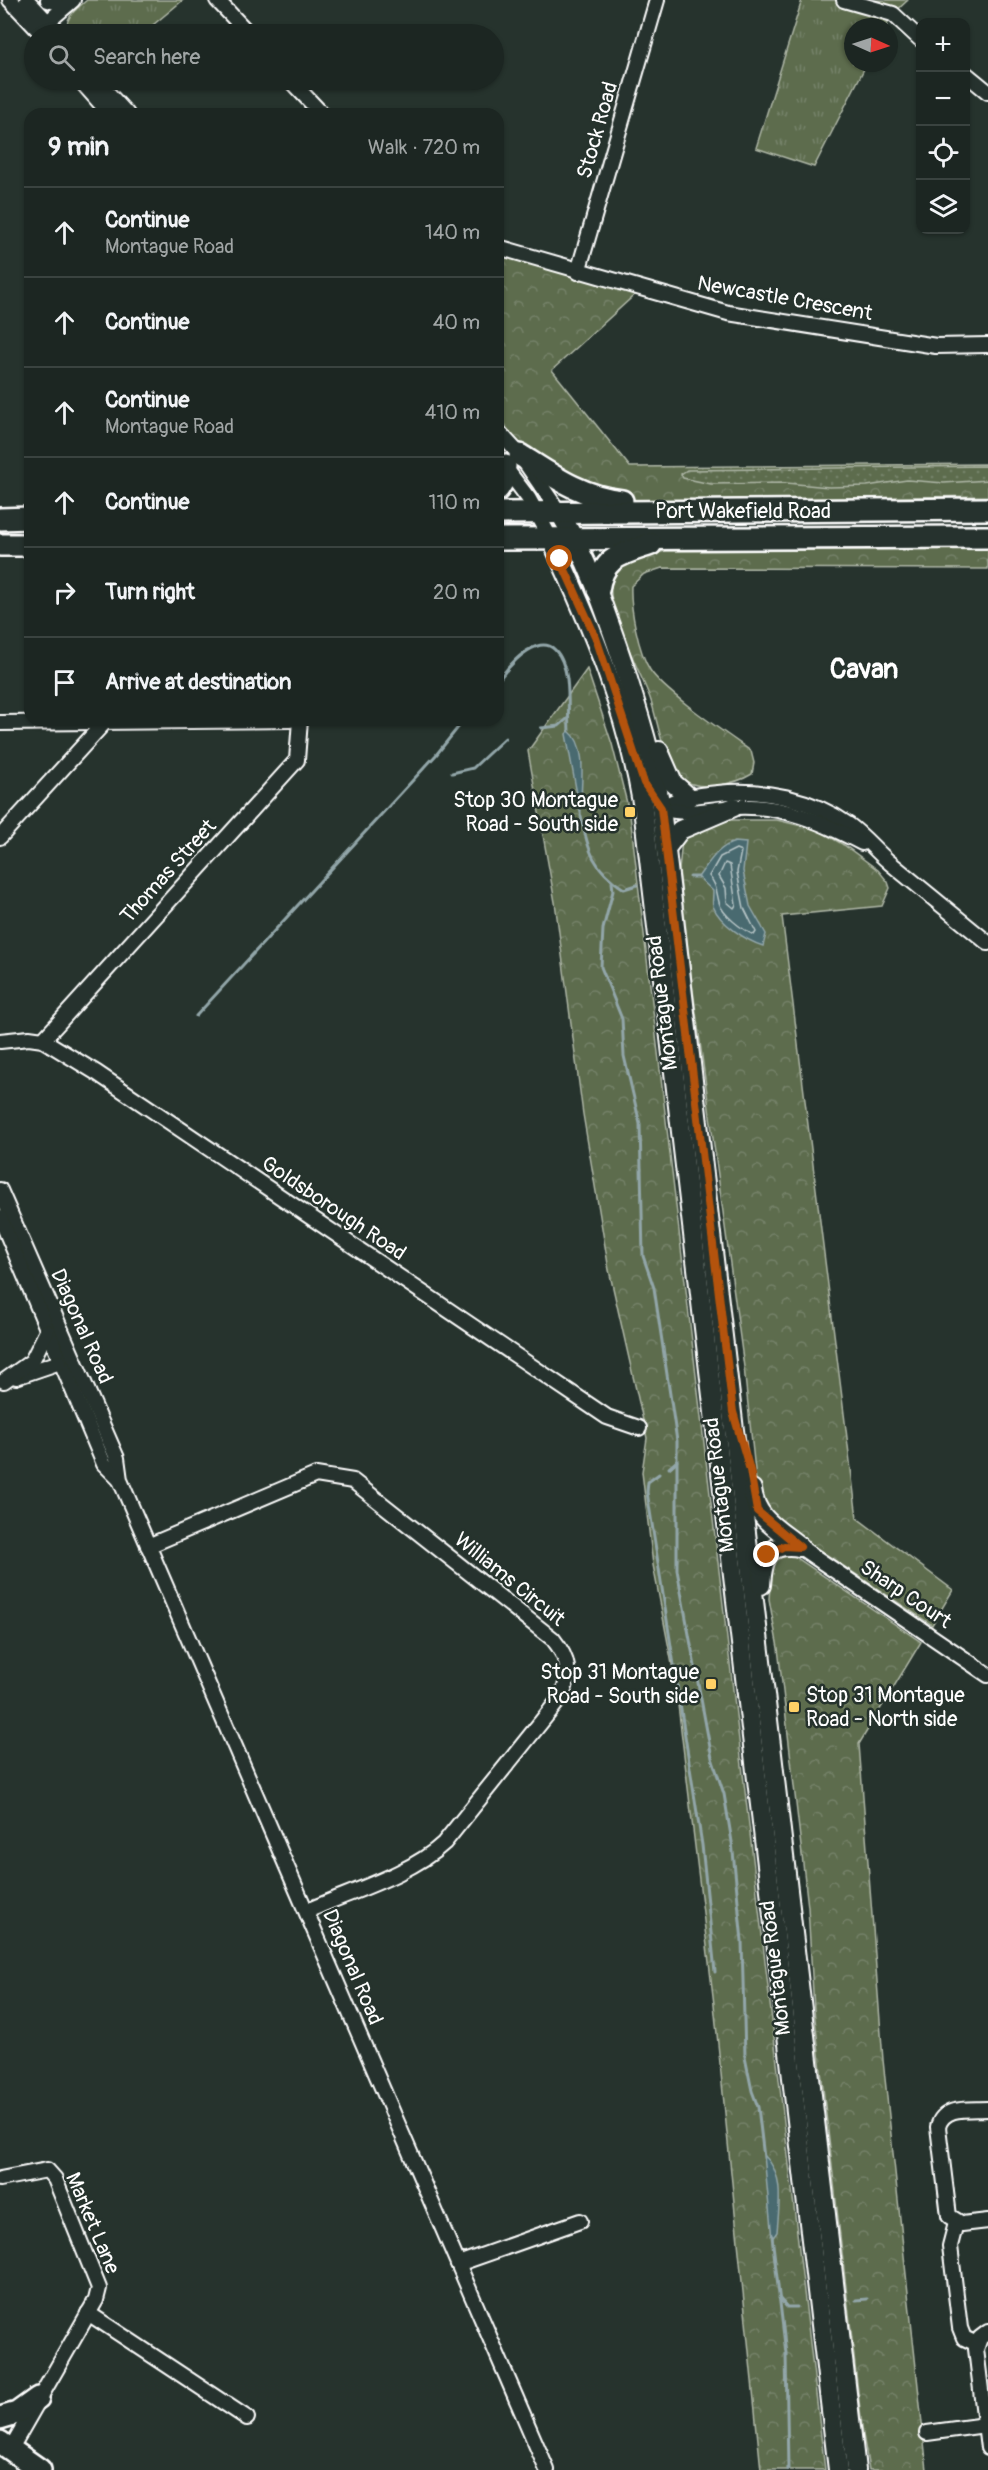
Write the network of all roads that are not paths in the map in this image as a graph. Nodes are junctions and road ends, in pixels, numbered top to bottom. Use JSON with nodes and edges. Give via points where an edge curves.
{"nodes":[{"id":1,"x":10,"y":0,"type":"edge"},
{"id":2,"x":27,"y":0,"type":"edge"},
{"id":3,"x":48,"y":0,"type":"edge"},
{"id":4,"x":217,"y":0,"type":"edge"},
{"id":5,"x":657,"y":0,"type":"edge"},
{"id":6,"x":844,"y":0,"type":"edge"},
{"id":7,"x":70,"y":2,"type":"edge"},
{"id":8,"x":36,"y":24,"type":"edge"},
{"id":9,"x":39,"y":24,"type":"edge"},
{"id":10,"x":47,"y":24,"type":"edge"},
{"id":11,"x":240,"y":24,"type":"edge"},
{"id":12,"x":916,"y":35,"type":"edge"},
{"id":13,"x":970,"y":77,"type":"edge"},
{"id":14,"x":89,"y":90,"type":"edge"},
{"id":15,"x":105,"y":90,"type":"edge"},
{"id":16,"x":299,"y":90,"type":"edge"},
{"id":17,"x":988,"y":92,"type":"edge"},
{"id":18,"x":105,"y":108,"type":"edge"},
{"id":19,"x":122,"y":108,"type":"edge"},
{"id":20,"x":316,"y":108,"type":"edge"},
{"id":21,"x":504,"y":249,"type":"edge"},
{"id":22,"x":578,"y":272,"type":"junction"},
{"id":23,"x":988,"y":345,"type":"edge"},
{"id":24,"x":507,"y":460,"type":"edge"},
{"id":25,"x":504,"y":476,"type":"edge"},
{"id":26,"x":988,"y":509,"type":"edge"},
{"id":27,"x":705,"y":511,"type":"junction"},
{"id":28,"x":538,"y":512,"type":"junction"},
{"id":29,"x":559,"y":512,"type":"junction"},
{"id":30,"x":504,"y":513,"type":"edge"},
{"id":31,"x":24,"y":518,"type":"edge"},
{"id":32,"x":0,"y":519,"type":"edge"},
{"id":33,"x":988,"y":537,"type":"edge"},
{"id":34,"x":669,"y":538,"type":"junction"},
{"id":35,"x":504,"y":539,"type":"edge"},
{"id":36,"x":551,"y":539,"type":"junction"},
{"id":37,"x":575,"y":539,"type":"junction"},
{"id":38,"x":598,"y":590,"type":"junction"},
{"id":39,"x":624,"y":666,"type":"junction"},
{"id":40,"x":0,"y":723,"type":"edge"},
{"id":41,"x":24,"y":723,"type":"edge"},
{"id":42,"x":101,"y":726,"type":"edge"},
{"id":43,"x":300,"y":726,"type":"edge"},
{"id":44,"x":632,"y":754,"type":"junction"},
{"id":45,"x":689,"y":797,"type":"junction"},
{"id":46,"x":734,"y":807,"type":"junction"},
{"id":47,"x":661,"y":808,"type":"junction"},
{"id":48,"x":0,"y":837,"type":"edge"},
{"id":49,"x":667,"y":847,"type":"junction"},
{"id":50,"x":872,"y":848,"type":"junction"},
{"id":51,"x":657,"y":916,"type":"junction"},
{"id":52,"x":988,"y":944,"type":"edge"},
{"id":53,"x":43,"y":1040,"type":"junction"},
{"id":54,"x":0,"y":1041,"type":"edge"},
{"id":55,"x":0,"y":1191,"type":"edge"},
{"id":56,"x":0,"y":1217,"type":"edge"},
{"id":57,"x":62,"y":1330,"type":"junction"},
{"id":58,"x":47,"y":1331,"type":"junction"},
{"id":59,"x":60,"y":1362,"type":"junction"},
{"id":60,"x":2,"y":1381,"type":"edge"},
{"id":61,"x":733,"y":1412,"type":"junction"},
{"id":62,"x":639,"y":1428,"type":"dead end"},
{"id":63,"x":120,"y":1480,"type":"junction"},
{"id":64,"x":148,"y":1546,"type":"junction"},
{"id":65,"x":800,"y":1547,"type":"junction"},
{"id":66,"x":759,"y":1629,"type":"junction"},
{"id":67,"x":988,"y":1675,"type":"edge"},
{"id":68,"x":307,"y":1911,"type":"junction"},
{"id":69,"x":988,"y":2109,"type":"edge"},
{"id":70,"x":0,"y":2179,"type":"edge"},
{"id":71,"x":580,"y":2221,"type":"dead end"},
{"id":72,"x":988,"y":2221,"type":"edge"},
{"id":73,"x":956,"y":2223,"type":"junction"},
{"id":74,"x":458,"y":2264,"type":"junction"},
{"id":75,"x":88,"y":2313,"type":"junction"},
{"id":76,"x":988,"y":2332,"type":"edge"},
{"id":77,"x":977,"y":2344,"type":"junction"},
{"id":78,"x":38,"y":2398,"type":"junction"},
{"id":79,"x":0,"y":2418,"type":"edge"},
{"id":80,"x":247,"y":2418,"type":"dead end"},
{"id":81,"x":986,"y":2425,"type":"junction"},
{"id":82,"x":927,"y":2433,"type":"dead end"},
{"id":83,"x":3,"y":2447,"type":"edge"},
{"id":84,"x":988,"y":2448,"type":"edge"},
{"id":85,"x":40,"y":2470,"type":"edge"},
{"id":86,"x":547,"y":2470,"type":"edge"},
{"id":87,"x":838,"y":2470,"type":"edge"},
{"id":88,"x":856,"y":2470,"type":"edge"}],
"edges":[{"from":1,"to":8,"type":"street"},
{"from":2,"to":9,"type":"street"},
{"from":3,"to":7,"type":"street"},
{"from":4,"to":11,"type":"street"},
{"from":5,"to":22,"type":"street","name":"Stock Road"},
{"from":6,"to":12,"type":"street","via":[[893,14]]},
{"from":7,"to":10,"type":"street"},
{"from":13,"to":17,"type":"street"},
{"from":14,"to":18,"type":"street"},
{"from":15,"to":19,"type":"street"},
{"from":16,"to":20,"type":"street"},
{"from":21,"to":22,"type":"street","name":"Newcastle Crescent"},
{"from":22,"to":23,"type":"street","name":"Newcastle Crescent","via":[[728,313],[936,346]]},
{"from":24,"to":25,"type":"highway"},
{"from":24,"to":27,"type":"highway","via":[[596,497]]},
{"from":24,"to":28,"type":"street"},
{"from":24,"to":29,"type":"street"},
{"from":26,"to":27,"type":"highway","name":"Port Wakefield Road"},
{"from":27,"to":29,"type":"highway","name":"Port Wakefield Road"},
{"from":28,"to":29,"type":"highway","name":"Port Wakefield Road"},
{"from":28,"to":30,"type":"highway","name":"Port Wakefield Road"},
{"from":28,"to":36,"type":"street"},
{"from":29,"to":37,"type":"main road","name":"Montague Road"},
{"from":31,"to":32,"type":"highway"},
{"from":33,"to":34,"type":"highway","name":"Port Wakefield Road"},
{"from":34,"to":37,"type":"highway","name":"Port Wakefield Road"},
{"from":34,"to":38,"type":"highway","via":[[610,561],[600,574]]},
{"from":35,"to":36,"type":"highway","name":"Port Wakefield Road"},
{"from":36,"to":37,"type":"highway","name":"Port Wakefield Road"},
{"from":36,"to":44,"type":"main road","name":"Montague Road","via":[[596,638]]},
{"from":37,"to":38,"type":"main road","name":"Montague Road"},
{"from":38,"to":39,"type":"main road","name":"Montague Road"},
{"from":39,"to":45,"type":"main road","via":[[644,702],[666,771]]},
{"from":39,"to":47,"type":"main road","name":"Montague Road","via":[[646,735]]},
{"from":40,"to":41,"type":"street"},
{"from":42,"to":48,"type":"street"},
{"from":43,"to":53,"type":"street","name":"Thomas Street","via":[[297,760]]},
{"from":44,"to":47,"type":"main road","via":[[644,783]]},
{"from":44,"to":51,"type":"main road","name":"Montague Road"},
{"from":45,"to":47,"type":"street"},
{"from":45,"to":50,"type":"street","via":[[748,792],[795,800],[842,820]]},
{"from":46,"to":47,"type":"street","via":[[679,814]]},
{"from":46,"to":49,"type":"main road","via":[[680,830]]},
{"from":46,"to":50,"type":"street","via":[[771,809],[806,817]]},
{"from":47,"to":49,"type":"main road","name":"Montague Road"},
{"from":47,"to":51,"type":"main road","via":[[654,821]]},
{"from":49,"to":61,"type":"main road","name":"Montague Road"},
{"from":50,"to":52,"type":"street"},
{"from":51,"to":87,"type":"main road","name":"Montague Road"},
{"from":53,"to":54,"type":"street"},
{"from":53,"to":62,"type":"street","name":"Goldsborough Road","via":[[607,1417]]},
{"from":55,"to":57,"type":"street","name":"Diagonal Road"},
{"from":56,"to":58,"type":"street","name":"Diagonal Road"},
{"from":57,"to":59,"type":"street"},
{"from":57,"to":63,"type":"street","name":"Diagonal Road","via":[[117,1458]]},
{"from":58,"to":59,"type":"street","name":"Diagonal Road"},
{"from":58,"to":60,"type":"street","via":[[32,1361]]},
{"from":59,"to":60,"type":"street"},
{"from":59,"to":63,"type":"street","name":"Diagonal Road","via":[[104,1464]]},
{"from":61,"to":65,"type":"main road","via":[[757,1511]]},
{"from":61,"to":66,"type":"main road","name":"Montague Road"},
{"from":63,"to":64,"type":"street","name":"Diagonal Road"},
{"from":64,"to":68,"type":"street","name":"Diagonal Road"},
{"from":64,"to":68,"type":"street","name":"Williams Circuit","via":[[316,1475],[353,1481],[553,1639],[563,1652],[569,1666],[562,1696],[444,1843],[414,1865]]},
{"from":65,"to":66,"type":"main road","via":[[784,1546],[767,1555],[762,1571]]},
{"from":65,"to":67,"type":"street","name":"Sharp Court"},
{"from":66,"to":88,"type":"main road","name":"Montague Road"},
{"from":68,"to":74,"type":"street","name":"Diagonal Road"},
{"from":69,"to":73,"type":"street","via":[[951,2111],[938,2124],[947,2212]]},
{"from":70,"to":75,"type":"street","name":"Market Lane","via":[[47,2170],[55,2179],[99,2288]]},
{"from":71,"to":74,"type":"street"},
{"from":72,"to":73,"type":"street"},
{"from":73,"to":77,"type":"street","via":[[950,2246],[960,2328],[964,2338]]},
{"from":74,"to":86,"type":"street","name":"Diagonal Road"},
{"from":75,"to":78,"type":"street","name":"Market Lane"},
{"from":75,"to":80,"type":"street"},
{"from":76,"to":77,"type":"street"},
{"from":77,"to":81,"type":"street"},
{"from":78,"to":79,"type":"highway","via":[[17,2413]]},
{"from":78,"to":83,"type":"street","name":"Market Lane","via":[[32,2414]]},
{"from":81,"to":82,"type":"street"},
{"from":81,"to":84,"type":"street"},
{"from":83,"to":85,"type":"highway"}]}
